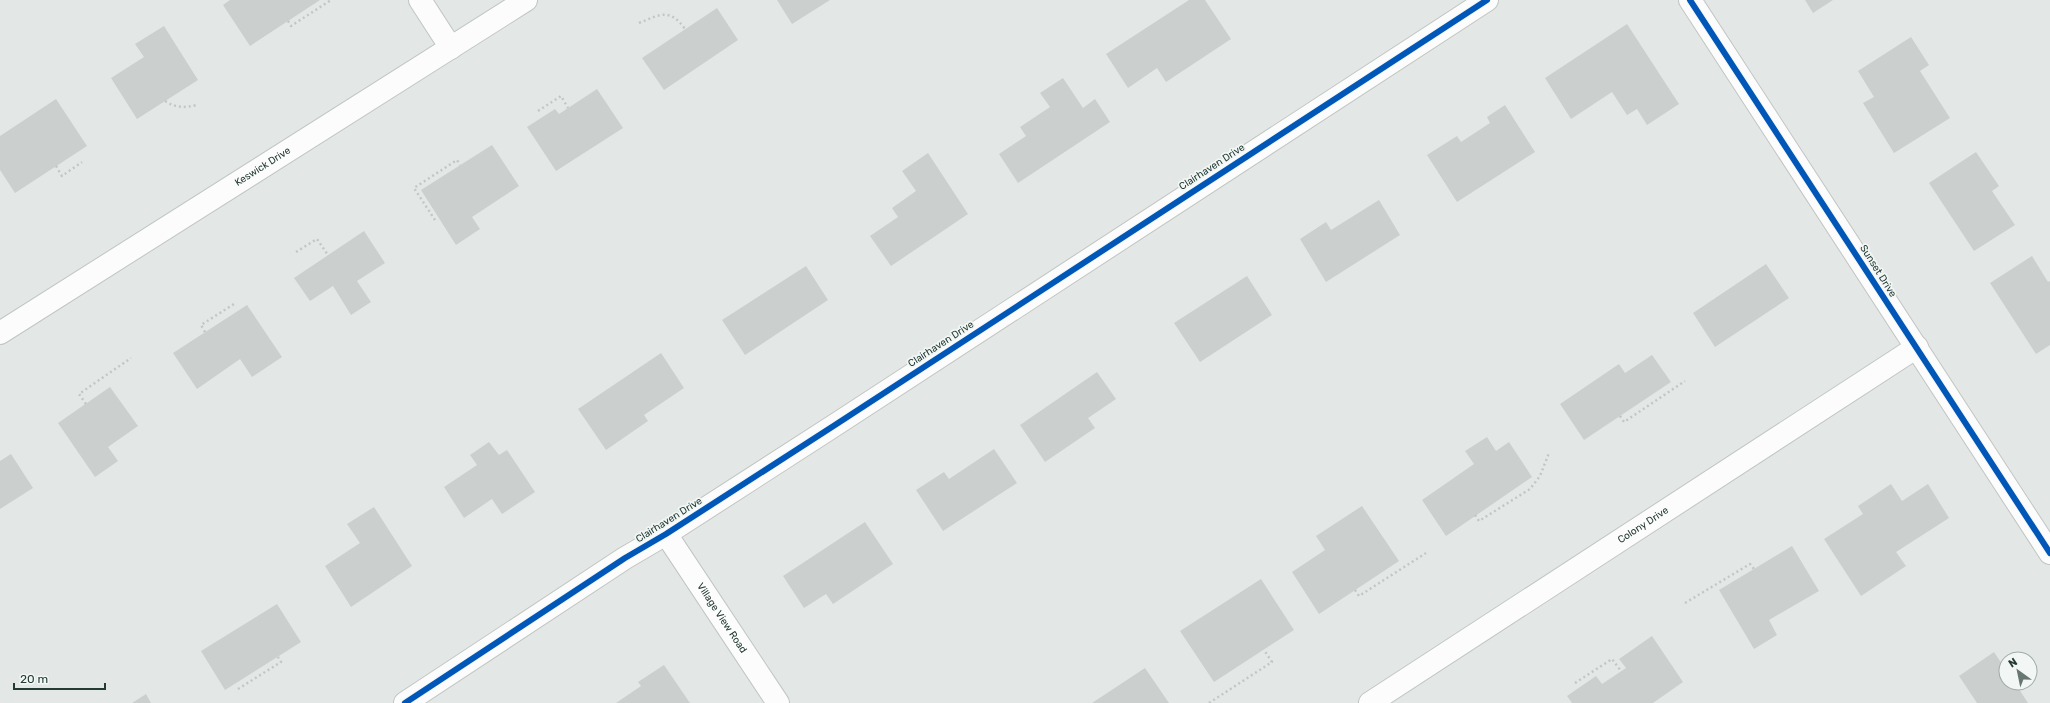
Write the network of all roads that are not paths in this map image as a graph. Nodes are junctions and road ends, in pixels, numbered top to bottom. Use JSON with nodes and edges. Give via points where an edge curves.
{"nodes":[{"id":1,"x":420,"y":0,"type":"edge"},
{"id":2,"x":526,"y":0,"type":"edge"},
{"id":3,"x":1487,"y":0,"type":"edge"},
{"id":4,"x":1690,"y":0,"type":"edge"},
{"id":5,"x":451,"y":48,"type":"junction"},
{"id":6,"x":0,"y":333,"type":"edge"},
{"id":7,"x":1917,"y":347,"type":"junction"},
{"id":8,"x":666,"y":534,"type":"junction"},
{"id":9,"x":2050,"y":552,"type":"edge"},
{"id":10,"x":405,"y":703,"type":"edge"},
{"id":11,"x":778,"y":703,"type":"edge"},
{"id":12,"x":1370,"y":703,"type":"edge"}],
"edges":[{"from":1,"to":5,"type":"street"},
{"from":2,"to":5,"type":"street","name":"Keswick Drive"},
{"from":3,"to":8,"type":"street","name":"Clairhaven Drive"},
{"from":4,"to":7,"type":"street","name":"Sunset Drive"},
{"from":5,"to":6,"type":"street","name":"Keswick Drive"},
{"from":7,"to":9,"type":"street","name":"Sunset Drive"},
{"from":7,"to":12,"type":"street","name":"Colony Drive"},
{"from":8,"to":10,"type":"street","name":"Clairhaven Drive","via":[[619,562]]},
{"from":8,"to":11,"type":"street","name":"Village View Road"}]}
